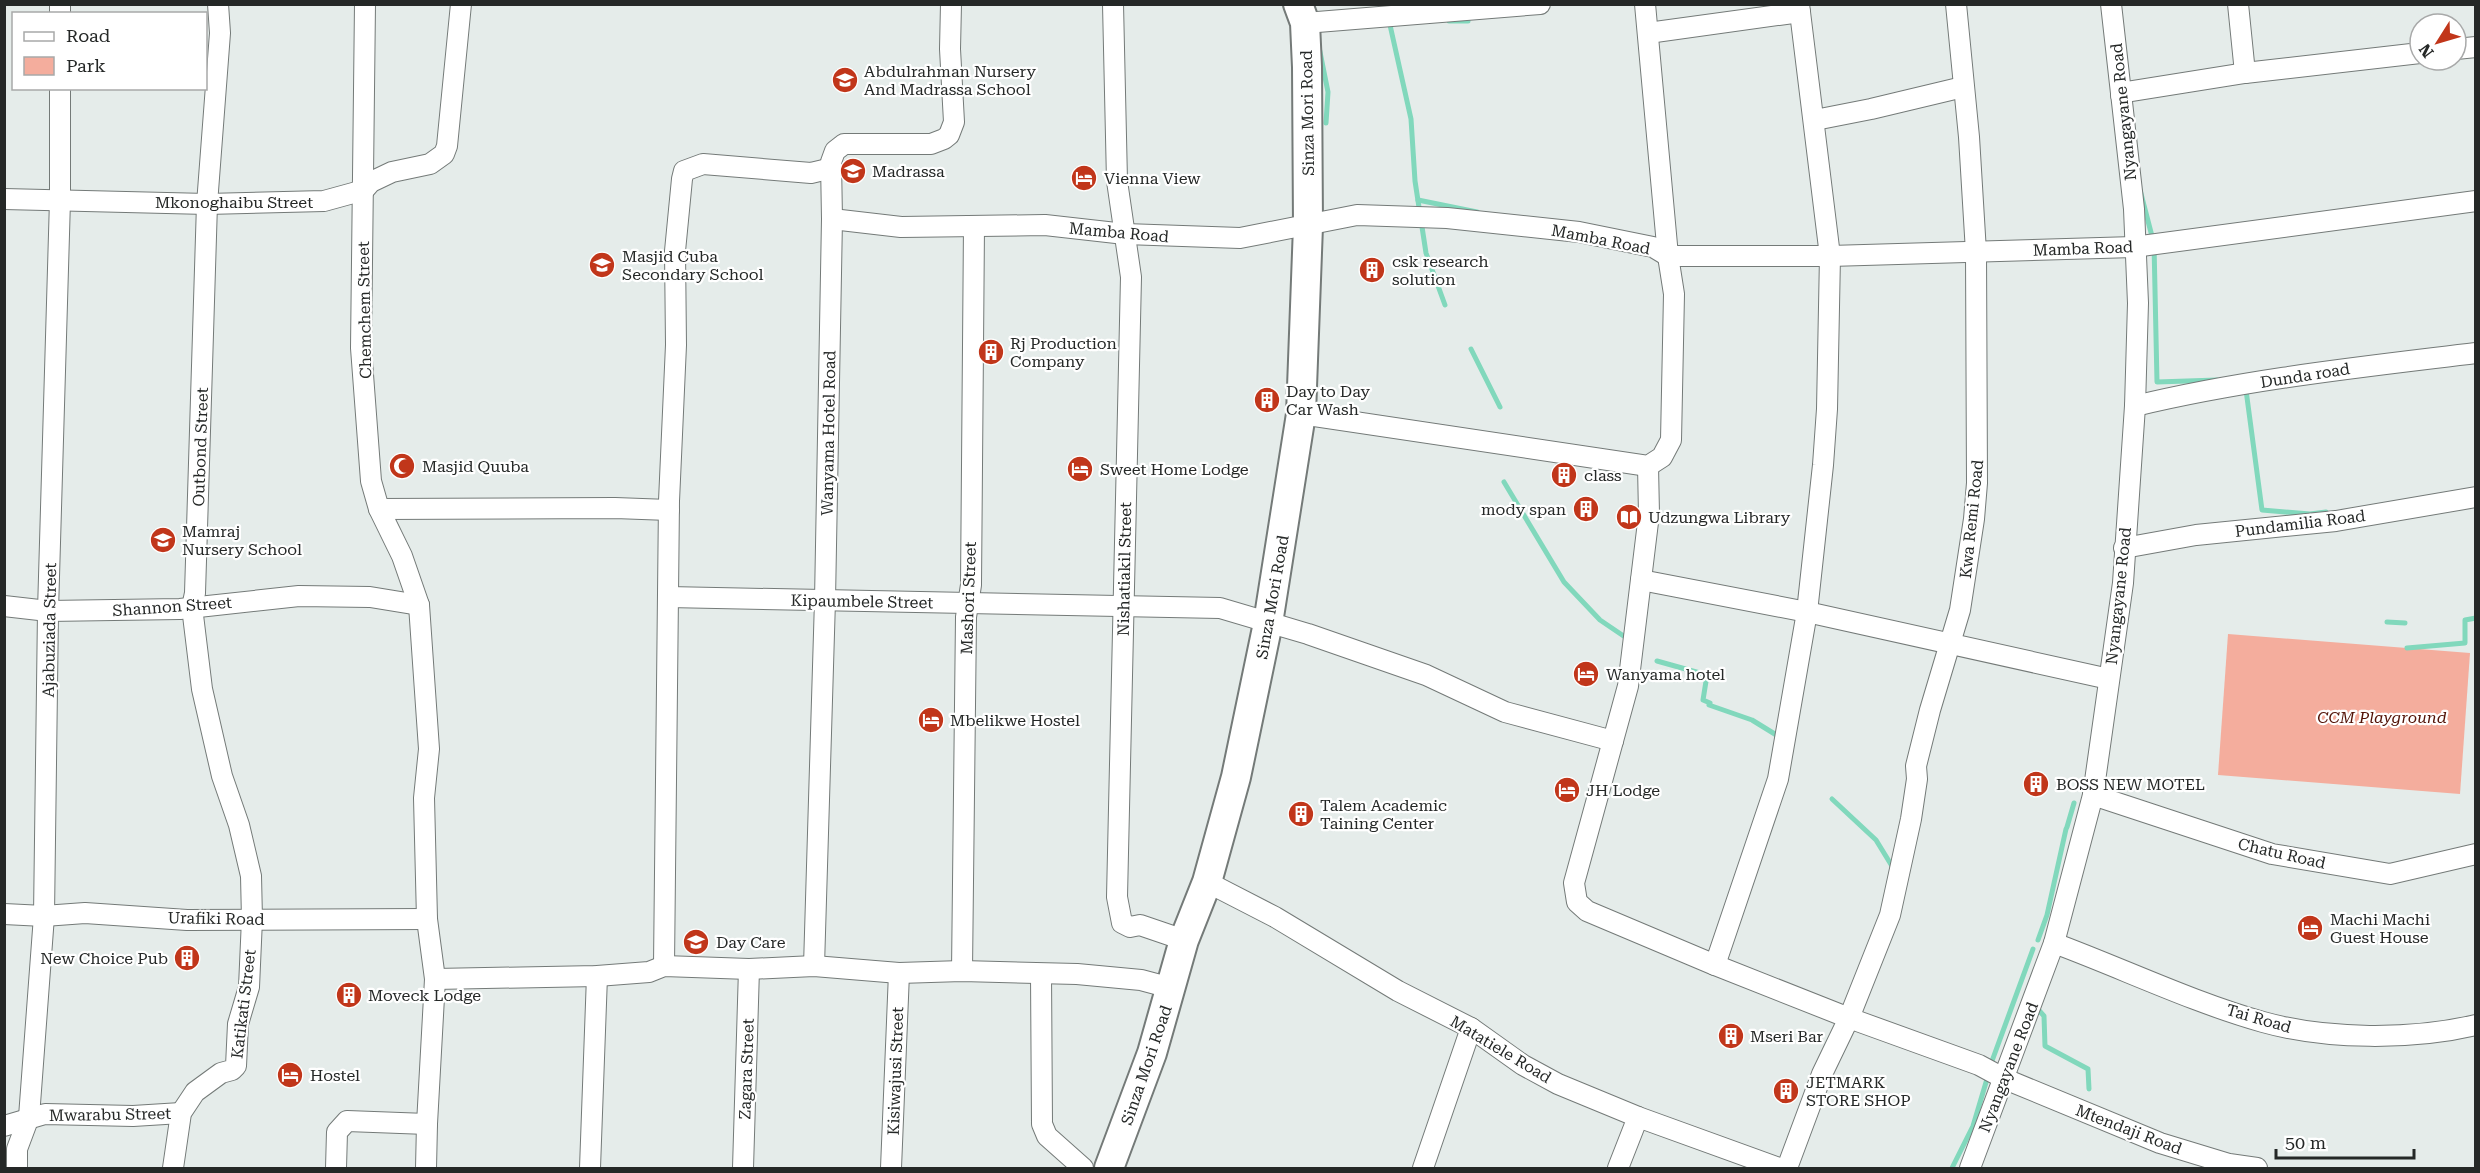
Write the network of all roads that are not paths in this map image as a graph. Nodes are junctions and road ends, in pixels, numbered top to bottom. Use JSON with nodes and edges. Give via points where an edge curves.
{"nodes":[{"id":1,"x":218,"y":4,"type":"edge"},
{"id":2,"x":365,"y":4,"type":"edge"},
{"id":3,"x":461,"y":4,"type":"edge"},
{"id":4,"x":951,"y":4,"type":"edge"},
{"id":5,"x":1113,"y":4,"type":"edge"},
{"id":6,"x":1540,"y":4,"type":"edge"},
{"id":7,"x":1645,"y":4,"type":"edge"},
{"id":8,"x":1956,"y":4,"type":"edge"},
{"id":9,"x":2111,"y":4,"type":"edge"},
{"id":10,"x":2238,"y":4,"type":"edge"},
{"id":11,"x":1800,"y":8,"type":"edge"},
{"id":12,"x":1302,"y":14,"type":"edge"},
{"id":13,"x":1648,"y":33,"type":"junction"},
{"id":14,"x":2408,"y":54,"type":"edge"},
{"id":15,"x":2245,"y":73,"type":"junction"},
{"id":16,"x":1963,"y":87,"type":"junction"},
{"id":17,"x":60,"y":90,"type":"edge"},
{"id":18,"x":2121,"y":95,"type":"junction"},
{"id":19,"x":1815,"y":120,"type":"junction"},
{"id":20,"x":832,"y":168,"type":"junction"},
{"id":21,"x":364,"y":190,"type":"junction"},
{"id":22,"x":4,"y":199,"type":"edge"},
{"id":23,"x":60,"y":200,"type":"junction"},
{"id":24,"x":2475,"y":201,"type":"edge"},
{"id":25,"x":207,"y":204,"type":"junction"},
{"id":26,"x":832,"y":219,"type":"junction"},
{"id":27,"x":974,"y":226,"type":"junction"},
{"id":28,"x":1308,"y":226,"type":"junction"},
{"id":29,"x":1125,"y":234,"type":"junction"},
{"id":30,"x":2134,"y":247,"type":"junction"},
{"id":31,"x":1976,"y":252,"type":"junction"},
{"id":32,"x":1668,"y":256,"type":"junction"},
{"id":33,"x":1830,"y":256,"type":"junction"},
{"id":34,"x":2475,"y":352,"type":"edge"},
{"id":35,"x":2135,"y":406,"type":"junction"},
{"id":36,"x":1301,"y":414,"type":"junction"},
{"id":37,"x":1648,"y":466,"type":"junction"},
{"id":38,"x":2475,"y":497,"type":"edge"},
{"id":39,"x":379,"y":509,"type":"junction"},
{"id":40,"x":669,"y":510,"type":"junction"},
{"id":41,"x":2124,"y":548,"type":"junction"},
{"id":42,"x":1641,"y":580,"type":"junction"},
{"id":43,"x":668,"y":597,"type":"junction"},
{"id":44,"x":825,"y":600,"type":"junction"},
{"id":45,"x":969,"y":604,"type":"junction"},
{"id":46,"x":419,"y":605,"type":"junction"},
{"id":47,"x":1123,"y":605,"type":"junction"},
{"id":48,"x":4,"y":606,"type":"edge"},
{"id":49,"x":192,"y":607,"type":"junction"},
{"id":50,"x":48,"y":611,"type":"junction"},
{"id":51,"x":1807,"y":612,"type":"junction"},
{"id":52,"x":1268,"y":623,"type":"junction"},
{"id":53,"x":1949,"y":643,"type":"junction"},
{"id":54,"x":2109,"y":679,"type":"junction"},
{"id":55,"x":1612,"y":741,"type":"junction"},
{"id":56,"x":2092,"y":795,"type":"junction"},
{"id":57,"x":2475,"y":854,"type":"edge"},
{"id":58,"x":1207,"y":882,"type":"junction"},
{"id":59,"x":4,"y":914,"type":"edge"},
{"id":60,"x":44,"y":916,"type":"junction"},
{"id":61,"x":252,"y":919,"type":"junction"},
{"id":62,"x":427,"y":919,"type":"junction"},
{"id":63,"x":1184,"y":940,"type":"junction"},
{"id":64,"x":2054,"y":943,"type":"junction"},
{"id":65,"x":1715,"y":965,"type":"junction"},
{"id":66,"x":664,"y":966,"type":"junction"},
{"id":67,"x":814,"y":966,"type":"junction"},
{"id":68,"x":749,"y":969,"type":"junction"},
{"id":69,"x":962,"y":971,"type":"junction"},
{"id":70,"x":899,"y":973,"type":"junction"},
{"id":71,"x":1041,"y":974,"type":"junction"},
{"id":72,"x":597,"y":976,"type":"junction"},
{"id":73,"x":435,"y":979,"type":"junction"},
{"id":74,"x":1171,"y":988,"type":"junction"},
{"id":75,"x":1849,"y":1018,"type":"junction"},
{"id":76,"x":2475,"y":1025,"type":"edge"},
{"id":77,"x":1471,"y":1028,"type":"junction"},
{"id":78,"x":2005,"y":1079,"type":"junction"},
{"id":79,"x":181,"y":1113,"type":"junction"},
{"id":80,"x":29,"y":1117,"type":"junction"},
{"id":81,"x":1638,"y":1117,"type":"junction"},
{"id":82,"x":427,"y":1124,"type":"junction"},
{"id":83,"x":4,"y":1126,"type":"edge"},
{"id":84,"x":17,"y":1168,"type":"edge"},
{"id":85,"x":174,"y":1168,"type":"edge"},
{"id":86,"x":336,"y":1168,"type":"edge"},
{"id":87,"x":426,"y":1168,"type":"edge"},
{"id":88,"x":590,"y":1168,"type":"edge"},
{"id":89,"x":743,"y":1168,"type":"edge"},
{"id":90,"x":891,"y":1168,"type":"edge"},
{"id":91,"x":1083,"y":1168,"type":"edge"},
{"id":92,"x":1108,"y":1168,"type":"edge"},
{"id":93,"x":1423,"y":1168,"type":"edge"},
{"id":94,"x":1618,"y":1168,"type":"edge"},
{"id":95,"x":1779,"y":1168,"type":"edge"},
{"id":96,"x":1787,"y":1168,"type":"edge"},
{"id":97,"x":1970,"y":1168,"type":"edge"},
{"id":98,"x":2257,"y":1168,"type":"edge"}],
"edges":[{"from":1,"to":25,"type":"street","name":"Outbond Street","via":[[220,33]]},
{"from":2,"to":21,"type":"street","name":"Chemchem Street"},
{"from":3,"to":21,"type":"street","name":"Mkonoghaibu Street","via":[[449,138],[444,154],[430,164],[392,172]]},
{"from":4,"to":20,"type":"street","name":"Wanyama Hotel Road","via":[[954,122],[949,135],[931,144],[844,144],[832,156]]},
{"from":5,"to":29,"type":"street","name":"Nishatiakil Street","via":[[1117,181]]},
{"from":6,"to":12,"type":"street"},
{"from":7,"to":13,"type":"street"},
{"from":8,"to":16,"type":"street","name":"Kwa Remi Road"},
{"from":9,"to":18,"type":"street","name":"Nyangayane Road"},
{"from":10,"to":15,"type":"street"},
{"from":11,"to":13,"type":"street"},
{"from":11,"to":19,"type":"street"},
{"from":12,"to":28,"type":"street","name":"Sinza Mori Road"},
{"from":13,"to":32,"type":"street"},
{"from":14,"to":15,"type":"street"},
{"from":15,"to":18,"type":"street"},
{"from":16,"to":19,"type":"street"},
{"from":16,"to":31,"type":"street","name":"Kwa Remi Road"},
{"from":17,"to":23,"type":"street","name":"Ajabuziada Street"},
{"from":18,"to":30,"type":"street","name":"Nyangayane Road","via":[[2134,209]]},
{"from":19,"to":33,"type":"street"},
{"from":20,"to":26,"type":"street","name":"Wanyama Hotel Road"},
{"from":20,"to":40,"type":"street","via":[[811,172],[703,164],[684,171],[675,251],[676,345]]},
{"from":21,"to":25,"type":"street","name":"Mkonoghaibu Street","via":[[324,201]]},
{"from":21,"to":39,"type":"street","name":"Chemchem Street","via":[[362,348],[371,481]]},
{"from":22,"to":23,"type":"street","name":"Mkonoghaibu Street"},
{"from":23,"to":25,"type":"street","name":"Mkonoghaibu Street"},
{"from":23,"to":50,"type":"street","name":"Ajabuziada Street"},
{"from":24,"to":30,"type":"street","name":"Mamba Road"},
{"from":25,"to":49,"type":"street","name":"Outbond Street"},
{"from":26,"to":27,"type":"street","name":"Mamba Road","via":[[901,227]]},
{"from":26,"to":44,"type":"street","name":"Wanyama Hotel Road"},
{"from":27,"to":29,"type":"street","name":"Mamba Road","via":[[1046,225]]},
{"from":27,"to":45,"type":"street","name":"Mashori Street"},
{"from":28,"to":29,"type":"street","name":"Mamba Road","via":[[1240,238]]},
{"from":28,"to":32,"type":"street","name":"Mamba Road","via":[[1357,215],[1447,218],[1578,232],[1653,247]]},
{"from":28,"to":36,"type":"street","name":"Sinza Mori Road"},
{"from":29,"to":47,"type":"street","name":"Nishatiakil Street","via":[[1131,277]]},
{"from":30,"to":31,"type":"street","name":"Mamba Road"},
{"from":30,"to":35,"type":"street","name":"Nyangayane Road","via":[[2138,303]]},
{"from":31,"to":33,"type":"street","name":"Mamba Road"},
{"from":31,"to":53,"type":"street","name":"Kwa Remi Road","via":[[1976,492],[1965,585]]},
{"from":32,"to":33,"type":"street","name":"Mamba Road"},
{"from":32,"to":37,"type":"street","via":[[1674,294],[1671,440],[1662,457]]},
{"from":33,"to":51,"type":"street","via":[[1826,419]]},
{"from":34,"to":35,"type":"street","name":"Dunda road","via":[[2297,375]]},
{"from":35,"to":41,"type":"street","name":"Nyangayane Road"},
{"from":36,"to":37,"type":"street"},
{"from":36,"to":52,"type":"street","name":"Sinza Mori Road"},
{"from":37,"to":42,"type":"street","via":[[1649,514]]},
{"from":38,"to":41,"type":"street","name":"Pundamilia Road","via":[[2336,521],[2196,535]]},
{"from":39,"to":40,"type":"street"},
{"from":39,"to":46,"type":"street","name":"Chemchem Street","via":[[402,556]]},
{"from":40,"to":43,"type":"street"},
{"from":41,"to":54,"type":"street","name":"Nyangayane Road"},
{"from":42,"to":51,"type":"street"},
{"from":42,"to":55,"type":"street","via":[[1628,686]]},
{"from":43,"to":44,"type":"street","name":"Kipaumbele Street"},
{"from":43,"to":66,"type":"street"},
{"from":44,"to":45,"type":"street","name":"Kipaumbele Street"},
{"from":44,"to":67,"type":"street","name":"Wanyama Hotel Road"},
{"from":45,"to":47,"type":"street","name":"Kipaumbele Street"},
{"from":45,"to":69,"type":"street","name":"Mashori Street"},
{"from":46,"to":49,"type":"street","name":"Shannon Street","via":[[385,599],[299,596]]},
{"from":46,"to":62,"type":"street","name":"Chemchem Street","via":[[429,748],[424,798]]},
{"from":47,"to":52,"type":"street","name":"Kipaumbele Street","via":[[1220,608]]},
{"from":47,"to":63,"type":"street","name":"Nishatiakil Street","via":[[1118,905],[1122,923]]},
{"from":48,"to":50,"type":"street","name":"Shannon Street"},
{"from":49,"to":50,"type":"street","name":"Shannon Street"},
{"from":49,"to":61,"type":"street","name":"Outbond Street","via":[[202,689],[222,776],[252,876]]},
{"from":50,"to":60,"type":"street","name":"Ajabuziada Street"},
{"from":51,"to":53,"type":"street"},
{"from":51,"to":65,"type":"street","via":[[1778,778]]},
{"from":52,"to":55,"type":"street","name":"Kipaumbele Street","via":[[1426,675],[1505,712]]},
{"from":52,"to":58,"type":"street","name":"Sinza Mori Road","via":[[1236,777]]},
{"from":53,"to":54,"type":"street"},
{"from":53,"to":75,"type":"street","name":"Kwa Remi Road","via":[[1916,766],[1911,819],[1890,915]]},
{"from":54,"to":56,"type":"street","name":"Nyangayane Road"},
{"from":55,"to":65,"type":"street","name":"Mtendaji Road","via":[[1574,883],[1577,902],[1587,911]]},
{"from":56,"to":57,"type":"street","name":"Chatu Road","via":[[2272,854],[2390,874]]},
{"from":56,"to":64,"type":"street","name":"Nyangayane Road"},
{"from":58,"to":63,"type":"street","name":"Sinza Mori Road"},
{"from":58,"to":77,"type":"street","name":"Matatiele Road"},
{"from":59,"to":60,"type":"street","name":"Urafiki Road"},
{"from":60,"to":61,"type":"street","name":"Urafiki Road","via":[[85,913],[187,920]]},
{"from":60,"to":80,"type":"street","name":"Ajabuziada Street"},
{"from":61,"to":62,"type":"street","name":"Urafiki Road"},
{"from":61,"to":79,"type":"street","name":"Katikati Street","via":[[249,987],[238,1024],[236,1066],[195,1092]]},
{"from":62,"to":73,"type":"street","name":"Chemchem Street"},
{"from":63,"to":74,"type":"street","name":"Sinza Mori Road"},
{"from":64,"to":76,"type":"street","name":"Tai Road","via":[[2145,980],[2280,1026],[2348,1035],[2403,1035]]},
{"from":64,"to":78,"type":"street","name":"Nyangayane Road"},
{"from":65,"to":75,"type":"street","name":"Mtendaji Road"},
{"from":66,"to":68,"type":"street"},
{"from":66,"to":72,"type":"street","via":[[649,972]]},
{"from":67,"to":68,"type":"street"},
{"from":67,"to":70,"type":"street"},
{"from":68,"to":89,"type":"street","name":"Zagara Street"},
{"from":69,"to":70,"type":"street"},
{"from":69,"to":71,"type":"street"},
{"from":70,"to":90,"type":"street","name":"Kisiwajusi Street"},
{"from":71,"to":74,"type":"street","via":[[1141,980]]},
{"from":71,"to":91,"type":"street","via":[[1042,1124],[1047,1136]]},
{"from":72,"to":73,"type":"street"},
{"from":72,"to":88,"type":"street"},
{"from":73,"to":82,"type":"street","name":"Chemchem Street"},
{"from":74,"to":92,"type":"street","name":"Sinza Mori Road","via":[[1152,1053]]},
{"from":75,"to":78,"type":"street","name":"Mtendaji Road","via":[[1979,1065]]},
{"from":75,"to":96,"type":"street","name":"Kwa Remi Road","via":[[1822,1074]]},
{"from":77,"to":81,"type":"street","name":"Matatiele Road","via":[[1558,1084]]},
{"from":77,"to":93,"type":"street"},
{"from":78,"to":97,"type":"street","name":"Nyangayane Road"},
{"from":78,"to":98,"type":"street","name":"Mtendaji Road","via":[[2160,1143],[2229,1164]]},
{"from":79,"to":80,"type":"street","name":"Mwarabu Street"},
{"from":79,"to":85,"type":"street","name":"Katikati Street"},
{"from":80,"to":83,"type":"street","name":"Mwarabu Street"},
{"from":80,"to":84,"type":"street","name":"Ajabuziada Street","via":[[17,1149]]},
{"from":81,"to":94,"type":"street"},
{"from":81,"to":95,"type":"street","name":"Matatiele Road"},
{"from":82,"to":86,"type":"street","via":[[347,1120],[337,1132]]},
{"from":82,"to":87,"type":"street","name":"Chemchem Street"}]}
